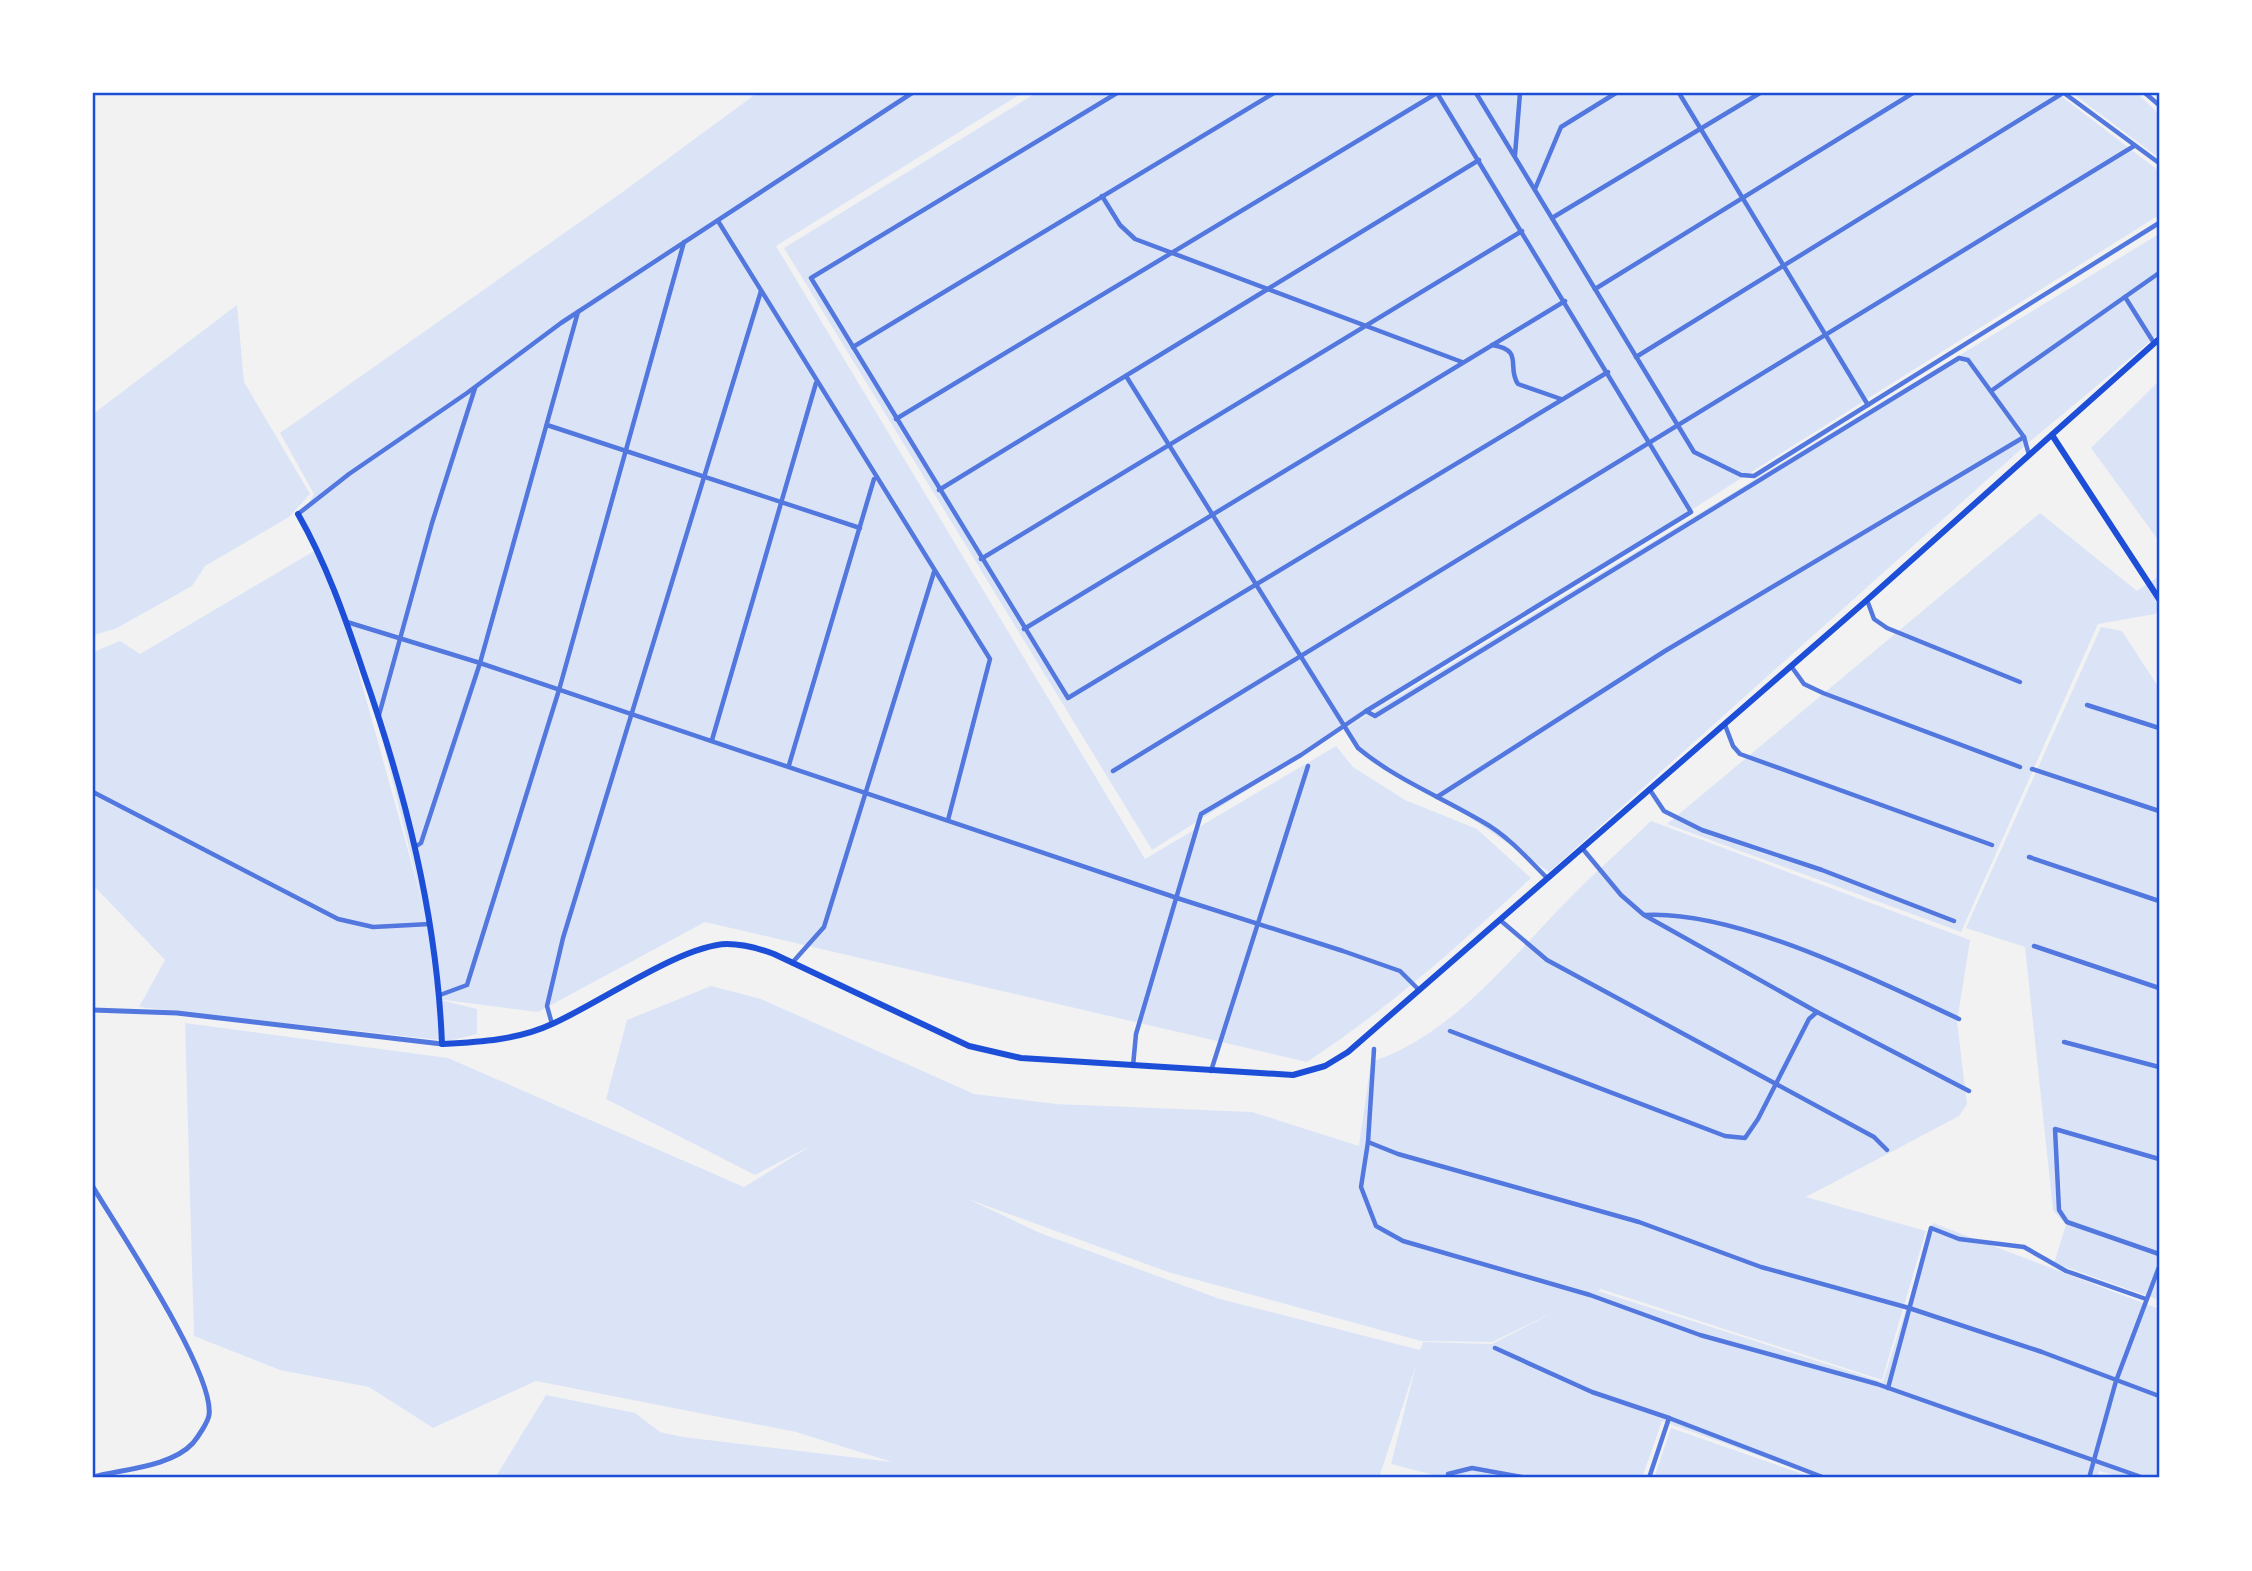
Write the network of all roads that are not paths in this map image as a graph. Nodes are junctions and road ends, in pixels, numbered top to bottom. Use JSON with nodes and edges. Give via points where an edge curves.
{"nodes":[{"id":1,"x":912,"y":93,"type":"edge"},
{"id":2,"x":1117,"y":93,"type":"edge"},
{"id":3,"x":1274,"y":93,"type":"edge"},
{"id":4,"x":1437,"y":93,"type":"edge"},
{"id":5,"x":1476,"y":93,"type":"edge"},
{"id":6,"x":1520,"y":93,"type":"edge"},
{"id":7,"x":1616,"y":93,"type":"edge"},
{"id":8,"x":1679,"y":93,"type":"edge"},
{"id":9,"x":1760,"y":93,"type":"edge"},
{"id":10,"x":1913,"y":93,"type":"edge"},
{"id":11,"x":2063,"y":93,"type":"edge"},
{"id":12,"x":2145,"y":93,"type":"edge"},
{"id":13,"x":2159,"y":106,"type":"edge"},
{"id":14,"x":1701,"y":129,"type":"junction"},
{"id":15,"x":2134,"y":146,"type":"junction"},
{"id":16,"x":1515,"y":156,"type":"junction"},
{"id":17,"x":1479,"y":160,"type":"junction"},
{"id":18,"x":2159,"y":163,"type":"edge"},
{"id":19,"x":1535,"y":190,"type":"junction"},
{"id":20,"x":1102,"y":197,"type":"junction"},
{"id":21,"x":1743,"y":197,"type":"junction"},
{"id":22,"x":1552,"y":218,"type":"junction"},
{"id":23,"x":718,"y":221,"type":"junction"},
{"id":24,"x":2159,"y":223,"type":"edge"},
{"id":25,"x":1522,"y":231,"type":"junction"},
{"id":26,"x":684,"y":243,"type":"junction"},
{"id":27,"x":1171,"y":252,"type":"junction"},
{"id":28,"x":1784,"y":266,"type":"junction"},
{"id":29,"x":2159,"y":273,"type":"edge"},
{"id":30,"x":1269,"y":289,"type":"junction"},
{"id":31,"x":1595,"y":289,"type":"junction"},
{"id":32,"x":761,"y":291,"type":"junction"},
{"id":33,"x":2125,"y":297,"type":"junction"},
{"id":34,"x":1565,"y":301,"type":"junction"},
{"id":35,"x":579,"y":311,"type":"junction"},
{"id":36,"x":1367,"y":324,"type":"junction"},
{"id":37,"x":1826,"y":335,"type":"junction"},
{"id":38,"x":2157,"y":341,"type":"edge"},
{"id":39,"x":1492,"y":345,"type":"junction"},
{"id":40,"x":853,"y":347,"type":"junction"},
{"id":41,"x":1636,"y":357,"type":"junction"},
{"id":42,"x":1463,"y":363,"type":"junction"},
{"id":43,"x":1608,"y":372,"type":"junction"},
{"id":44,"x":1126,"y":376,"type":"junction"},
{"id":45,"x":816,"y":382,"type":"junction"},
{"id":46,"x":475,"y":387,"type":"junction"},
{"id":47,"x":1991,"y":391,"type":"junction"},
{"id":48,"x":1562,"y":400,"type":"junction"},
{"id":49,"x":1868,"y":405,"type":"junction"},
{"id":50,"x":896,"y":419,"type":"junction"},
{"id":51,"x":547,"y":425,"type":"junction"},
{"id":52,"x":1678,"y":426,"type":"junction"},
{"id":53,"x":2052,"y":435,"type":"junction"},
{"id":54,"x":2024,"y":437,"type":"junction"},
{"id":55,"x":1648,"y":441,"type":"junction"},
{"id":56,"x":1169,"y":444,"type":"junction"},
{"id":57,"x":624,"y":450,"type":"junction"},
{"id":58,"x":2029,"y":455,"type":"junction"},
{"id":59,"x":705,"y":476,"type":"junction"},
{"id":60,"x":875,"y":478,"type":"junction"},
{"id":61,"x":939,"y":490,"type":"junction"},
{"id":62,"x":781,"y":502,"type":"junction"},
{"id":63,"x":298,"y":514,"type":"joint"},
{"id":64,"x":1213,"y":514,"type":"junction"},
{"id":65,"x":860,"y":528,"type":"junction"},
{"id":66,"x":981,"y":559,"type":"junction"},
{"id":67,"x":934,"y":571,"type":"junction"},
{"id":68,"x":1256,"y":584,"type":"junction"},
{"id":69,"x":2159,"y":599,"type":"edge"},
{"id":70,"x":1867,"y":600,"type":"junction"},
{"id":71,"x":346,"y":622,"type":"junction"},
{"id":72,"x":1024,"y":629,"type":"junction"},
{"id":73,"x":402,"y":638,"type":"junction"},
{"id":74,"x":1301,"y":657,"type":"junction"},
{"id":75,"x":480,"y":663,"type":"junction"},
{"id":76,"x":1791,"y":665,"type":"junction"},
{"id":77,"x":2020,"y":682,"type":"dead end"},
{"id":78,"x":559,"y":690,"type":"junction"},
{"id":79,"x":2087,"y":705,"type":"dead end"},
{"id":80,"x":1366,"y":711,"type":"junction"},
{"id":81,"x":632,"y":714,"type":"junction"},
{"id":82,"x":379,"y":716,"type":"junction"},
{"id":83,"x":1724,"y":724,"type":"junction"},
{"id":84,"x":1342,"y":726,"type":"junction"},
{"id":85,"x":2159,"y":728,"type":"edge"},
{"id":86,"x":712,"y":740,"type":"junction"},
{"id":87,"x":789,"y":766,"type":"junction"},
{"id":88,"x":1308,"y":766,"type":"dead end"},
{"id":89,"x":2020,"y":766,"type":"dead end"},
{"id":90,"x":2032,"y":769,"type":"dead end"},
{"id":91,"x":1113,"y":771,"type":"dead end"},
{"id":92,"x":1649,"y":789,"type":"junction"},
{"id":93,"x":93,"y":792,"type":"edge"},
{"id":94,"x":864,"y":793,"type":"junction"},
{"id":95,"x":1437,"y":797,"type":"junction"},
{"id":96,"x":2159,"y":811,"type":"edge"},
{"id":97,"x":948,"y":820,"type":"junction"},
{"id":98,"x":1993,"y":845,"type":"dead end"},
{"id":99,"x":414,"y":848,"type":"junction"},
{"id":100,"x":1582,"y":848,"type":"junction"},
{"id":101,"x":2029,"y":857,"type":"dead end"},
{"id":102,"x":1547,"y":878,"type":"junction"},
{"id":103,"x":1177,"y":898,"type":"junction"},
{"id":104,"x":2159,"y":901,"type":"edge"},
{"id":105,"x":1644,"y":915,"type":"junction"},
{"id":106,"x":1500,"y":920,"type":"junction"},
{"id":107,"x":1954,"y":921,"type":"dead end"},
{"id":108,"x":1258,"y":923,"type":"junction"},
{"id":109,"x":431,"y":924,"type":"junction"},
{"id":110,"x":2034,"y":946,"type":"dead end"},
{"id":111,"x":792,"y":963,"type":"junction"},
{"id":112,"x":2159,"y":988,"type":"edge"},
{"id":113,"x":1420,"y":990,"type":"junction"},
{"id":114,"x":440,"y":995,"type":"junction"},
{"id":115,"x":93,"y":1010,"type":"edge"},
{"id":116,"x":1817,"y":1012,"type":"junction"},
{"id":117,"x":1959,"y":1019,"type":"dead end"},
{"id":118,"x":552,"y":1024,"type":"junction"},
{"id":119,"x":1450,"y":1031,"type":"dead end"},
{"id":120,"x":2064,"y":1042,"type":"dead end"},
{"id":121,"x":442,"y":1044,"type":"junction"},
{"id":122,"x":1374,"y":1049,"type":"dead end"},
{"id":123,"x":1133,"y":1066,"type":"junction"},
{"id":124,"x":2159,"y":1068,"type":"edge"},
{"id":125,"x":1211,"y":1071,"type":"junction"},
{"id":126,"x":1774,"y":1082,"type":"junction"},
{"id":127,"x":1969,"y":1091,"type":"dead end"},
{"id":128,"x":1368,"y":1142,"type":"junction"},
{"id":129,"x":1887,"y":1150,"type":"dead end"},
{"id":130,"x":2159,"y":1159,"type":"edge"},
{"id":131,"x":93,"y":1186,"type":"edge"},
{"id":132,"x":2159,"y":1254,"type":"edge"},
{"id":133,"x":2159,"y":1267,"type":"edge"},
{"id":134,"x":2146,"y":1299,"type":"junction"},
{"id":135,"x":1909,"y":1308,"type":"junction"},
{"id":136,"x":1495,"y":1348,"type":"dead end"},
{"id":137,"x":2116,"y":1381,"type":"junction"},
{"id":138,"x":1888,"y":1388,"type":"junction"},
{"id":139,"x":2159,"y":1396,"type":"edge"},
{"id":140,"x":1669,"y":1418,"type":"junction"},
{"id":141,"x":2093,"y":1461,"type":"junction"},
{"id":142,"x":1448,"y":1474,"type":"dead end"},
{"id":143,"x":93,"y":1477,"type":"edge"},
{"id":144,"x":1527,"y":1478,"type":"edge"},
{"id":145,"x":1649,"y":1478,"type":"edge"},
{"id":146,"x":1825,"y":1478,"type":"edge"},
{"id":147,"x":2088,"y":1478,"type":"edge"},
{"id":148,"x":2144,"y":1478,"type":"edge"}],
"edges":[{"from":1,"to":23,"type":"street"},
{"from":2,"to":40,"type":"street","via":[[811,278]]},
{"from":3,"to":20,"type":"street"},
{"from":4,"to":17,"type":"street"},
{"from":4,"to":27,"type":"street"},
{"from":5,"to":16,"type":"street"},
{"from":6,"to":16,"type":"street"},
{"from":7,"to":19,"type":"street","via":[[1562,127]]},
{"from":8,"to":14,"type":"street"},
{"from":9,"to":14,"type":"street"},
{"from":10,"to":21,"type":"street"},
{"from":11,"to":15,"type":"street"},
{"from":11,"to":28,"type":"street"},
{"from":12,"to":13,"type":"street"},
{"from":14,"to":21,"type":"street"},
{"from":14,"to":22,"type":"street"},
{"from":15,"to":18,"type":"street"},
{"from":15,"to":37,"type":"street"},
{"from":16,"to":19,"type":"street"},
{"from":17,"to":25,"type":"street"},
{"from":17,"to":30,"type":"street"},
{"from":19,"to":22,"type":"street"},
{"from":20,"to":27,"type":"street","via":[[1129,235]]},
{"from":20,"to":40,"type":"street"},
{"from":21,"to":28,"type":"street"},
{"from":21,"to":31,"type":"street"},
{"from":22,"to":31,"type":"street"},
{"from":23,"to":26,"type":"street"},
{"from":23,"to":32,"type":"street"},
{"from":24,"to":49,"type":"street"},
{"from":25,"to":34,"type":"street"},
{"from":25,"to":36,"type":"street"},
{"from":26,"to":35,"type":"street"},
{"from":26,"to":57,"type":"street"},
{"from":27,"to":30,"type":"street"},
{"from":27,"to":50,"type":"street"},
{"from":28,"to":37,"type":"street"},
{"from":28,"to":41,"type":"street"},
{"from":29,"to":33,"type":"street"},
{"from":30,"to":36,"type":"street"},
{"from":30,"to":44,"type":"street"},
{"from":31,"to":41,"type":"street"},
{"from":32,"to":45,"type":"street"},
{"from":32,"to":59,"type":"street"},
{"from":33,"to":38,"type":"street"},
{"from":33,"to":47,"type":"street"},
{"from":34,"to":39,"type":"street"},
{"from":34,"to":43,"type":"street"},
{"from":35,"to":46,"type":"street"},
{"from":35,"to":51,"type":"street"},
{"from":36,"to":42,"type":"street"},
{"from":36,"to":56,"type":"street"},
{"from":37,"to":49,"type":"street"},
{"from":37,"to":52,"type":"street"},
{"from":38,"to":53,"type":"main road"},
{"from":39,"to":42,"type":"street"},
{"from":39,"to":48,"type":"street","via":[[1510,352],[1518,384]]},
{"from":40,"to":50,"type":"street"},
{"from":41,"to":52,"type":"street"},
{"from":42,"to":64,"type":"street"},
{"from":43,"to":48,"type":"street"},
{"from":43,"to":55,"type":"street"},
{"from":44,"to":56,"type":"street"},
{"from":44,"to":61,"type":"street"},
{"from":45,"to":60,"type":"street"},
{"from":45,"to":62,"type":"street"},
{"from":46,"to":63,"type":"street"},
{"from":46,"to":73,"type":"street"},
{"from":47,"to":54,"type":"street"},
{"from":47,"to":80,"type":"street","via":[[1968,360],[1959,358],[1375,716]]},
{"from":48,"to":68,"type":"street"},
{"from":49,"to":52,"type":"street","via":[[1754,476],[1741,475],[1694,453]]},
{"from":50,"to":61,"type":"street"},
{"from":51,"to":57,"type":"street"},
{"from":51,"to":75,"type":"street"},
{"from":52,"to":55,"type":"street"},
{"from":53,"to":58,"type":"main road"},
{"from":53,"to":69,"type":"main road"},
{"from":54,"to":58,"type":"street"},
{"from":54,"to":95,"type":"street","via":[[1665,651]]},
{"from":55,"to":74,"type":"street"},
{"from":55,"to":80,"type":"street","via":[[1691,512]]},
{"from":56,"to":64,"type":"street"},
{"from":56,"to":66,"type":"street"},
{"from":57,"to":59,"type":"street"},
{"from":57,"to":78,"type":"street"},
{"from":58,"to":70,"type":"main road"},
{"from":59,"to":62,"type":"street"},
{"from":59,"to":81,"type":"street"},
{"from":60,"to":65,"type":"street"},
{"from":60,"to":67,"type":"street"},
{"from":61,"to":66,"type":"street"},
{"from":62,"to":65,"type":"street"},
{"from":62,"to":86,"type":"street"},
{"from":63,"to":71,"type":"main road"},
{"from":64,"to":68,"type":"street"},
{"from":64,"to":72,"type":"street"},
{"from":65,"to":87,"type":"street"},
{"from":66,"to":72,"type":"street"},
{"from":67,"to":94,"type":"street"},
{"from":67,"to":97,"type":"street","via":[[990,659]]},
{"from":68,"to":72,"type":"street","via":[[1068,698]]},
{"from":68,"to":74,"type":"street"},
{"from":70,"to":76,"type":"main road"},
{"from":70,"to":77,"type":"street","via":[[1874,619],[1887,628]]},
{"from":71,"to":73,"type":"street"},
{"from":71,"to":82,"type":"main road"},
{"from":73,"to":75,"type":"street"},
{"from":73,"to":82,"type":"street"},
{"from":74,"to":84,"type":"street"},
{"from":74,"to":91,"type":"street"},
{"from":75,"to":78,"type":"street"},
{"from":75,"to":99,"type":"street","via":[[421,844]]},
{"from":76,"to":83,"type":"main road"},
{"from":76,"to":89,"type":"street","via":[[1804,684],[1824,693]]},
{"from":78,"to":81,"type":"street"},
{"from":78,"to":114,"type":"street","via":[[467,985]]},
{"from":79,"to":85,"type":"street"},
{"from":80,"to":84,"type":"street"},
{"from":81,"to":86,"type":"street"},
{"from":81,"to":118,"type":"street","via":[[563,939],[547,1006]]},
{"from":82,"to":99,"type":"main road"},
{"from":83,"to":92,"type":"main road"},
{"from":83,"to":98,"type":"street","via":[[1741,754]]},
{"from":84,"to":95,"type":"street","via":[[1372,759]]},
{"from":84,"to":103,"type":"street","via":[[1201,814]]},
{"from":86,"to":87,"type":"street"},
{"from":87,"to":94,"type":"street"},
{"from":88,"to":108,"type":"street"},
{"from":90,"to":96,"type":"street"},
{"from":92,"to":100,"type":"main road"},
{"from":92,"to":107,"type":"street","via":[[1664,811],[1702,830]]},
{"from":93,"to":109,"type":"street","via":[[338,919],[373,927]]},
{"from":94,"to":97,"type":"street"},
{"from":94,"to":111,"type":"street","via":[[824,927]]},
{"from":95,"to":102,"type":"street","via":[[1509,839]]},
{"from":97,"to":103,"type":"street"},
{"from":99,"to":109,"type":"main road"},
{"from":100,"to":102,"type":"main road"},
{"from":100,"to":105,"type":"street"},
{"from":101,"to":104,"type":"street"},
{"from":102,"to":106,"type":"main road"},
{"from":103,"to":108,"type":"street"},
{"from":103,"to":123,"type":"street","via":[[1136,1034]]},
{"from":105,"to":116,"type":"street"},
{"from":105,"to":117,"type":"street","via":[[1693,916],[1748,933],[1874,978]]},
{"from":106,"to":113,"type":"main road"},
{"from":106,"to":126,"type":"street","via":[[1547,960]]},
{"from":108,"to":113,"type":"street","via":[[1400,971]]},
{"from":108,"to":125,"type":"street"},
{"from":109,"to":114,"type":"main road"},
{"from":110,"to":112,"type":"street"},
{"from":111,"to":118,"type":"main road","via":[[749,945],[702,948]]},
{"from":111,"to":123,"type":"main road","via":[[968,1046],[1021,1058]]},
{"from":113,"to":125,"type":"main road","via":[[1325,1066],[1293,1074]]},
{"from":114,"to":121,"type":"main road"},
{"from":115,"to":121,"type":"street","via":[[177,1013]]},
{"from":116,"to":126,"type":"street"},
{"from":116,"to":127,"type":"street"},
{"from":118,"to":121,"type":"main road","via":[[500,1039]]},
{"from":119,"to":126,"type":"street","via":[[1735,1139],[1745,1138],[1758,1119]]},
{"from":120,"to":124,"type":"street"},
{"from":122,"to":128,"type":"street"},
{"from":123,"to":125,"type":"main road"},
{"from":126,"to":129,"type":"street","via":[[1874,1137]]},
{"from":128,"to":135,"type":"street","via":[[1639,1222],[1761,1267]]},
{"from":128,"to":138,"type":"street","via":[[1361,1187],[1376,1226],[1403,1241],[1590,1295],[1700,1335]]},
{"from":130,"to":132,"type":"street","via":[[2055,1129],[2059,1210],[2067,1222]]},
{"from":131,"to":143,"type":"street","via":[[188,1348],[205,1385],[209,1415],[193,1443],[168,1459]]},
{"from":133,"to":134,"type":"street"},
{"from":134,"to":135,"type":"street","via":[[2066,1271],[2024,1247],[1959,1239],[1931,1228]]},
{"from":134,"to":137,"type":"street"},
{"from":135,"to":137,"type":"street"},
{"from":135,"to":138,"type":"street"},
{"from":136,"to":140,"type":"street","via":[[1592,1392]]},
{"from":137,"to":139,"type":"street"},
{"from":137,"to":141,"type":"street"},
{"from":138,"to":141,"type":"street"},
{"from":140,"to":145,"type":"street"},
{"from":140,"to":146,"type":"street"},
{"from":141,"to":147,"type":"street"},
{"from":141,"to":148,"type":"street"},
{"from":142,"to":144,"type":"street","via":[[1472,1468]]}]}
